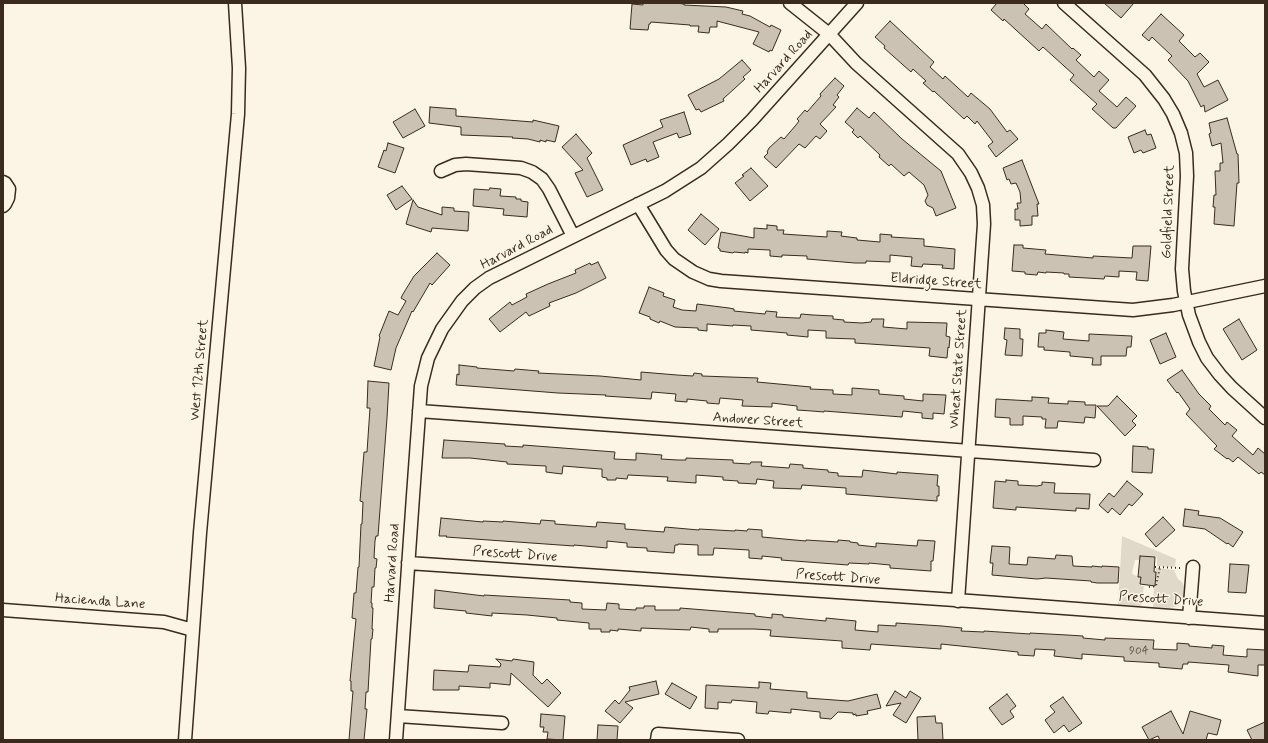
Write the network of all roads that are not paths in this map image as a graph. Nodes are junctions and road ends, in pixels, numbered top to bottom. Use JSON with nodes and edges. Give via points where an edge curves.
{"nodes":[{"id":1,"x":235,"y":3,"type":"edge"},
{"id":2,"x":790,"y":3,"type":"edge"},
{"id":3,"x":857,"y":3,"type":"edge"},
{"id":4,"x":1066,"y":3,"type":"edge"},
{"id":5,"x":829,"y":34,"type":"junction"},
{"id":6,"x":441,"y":171,"type":"dead end"},
{"id":7,"x":3,"y":182,"type":"edge"},
{"id":8,"x":638,"y":204,"type":"junction"},
{"id":9,"x":3,"y":206,"type":"edge"},
{"id":10,"x":573,"y":236,"type":"junction"},
{"id":11,"x":1265,"y":286,"type":"edge"},
{"id":12,"x":978,"y":300,"type":"junction"},
{"id":13,"x":1186,"y":302,"type":"junction"},
{"id":14,"x":419,"y":411,"type":"junction"},
{"id":15,"x":1265,"y":418,"type":"edge"},
{"id":16,"x":969,"y":451,"type":"junction"},
{"id":17,"x":1094,"y":460,"type":"dead end"},
{"id":18,"x":408,"y":563,"type":"junction"},
{"id":19,"x":1193,"y":567,"type":"road end"},
{"id":20,"x":958,"y":601,"type":"junction"},
{"id":21,"x":3,"y":610,"type":"edge"},
{"id":22,"x":1190,"y":618,"type":"junction"},
{"id":23,"x":1265,"y":623,"type":"edge"},
{"id":24,"x":193,"y":630,"type":"junction"},
{"id":25,"x":398,"y":716,"type":"junction"},
{"id":26,"x":502,"y":722,"type":"dead end"},
{"id":27,"x":657,"y":737,"type":"edge"},
{"id":28,"x":185,"y":740,"type":"edge"},
{"id":29,"x":396,"y":740,"type":"edge"},
{"id":30,"x":738,"y":740,"type":"edge"}],
"edges":[{"from":1,"to":24,"type":"street","name":"West 12th Street","via":[[239,68],[238,114]]},
{"from":2,"to":5,"type":"street","name":"Wheat State Street"},
{"from":3,"to":5,"type":"street","name":"Harvard Road"},
{"from":4,"to":13,"type":"street","name":"Goldfield Street","via":[[1145,75],[1173,114],[1181,133],[1186,153],[1187,176],[1182,269]]},
{"from":5,"to":8,"type":"street","name":"Harvard Road","via":[[728,144],[701,168],[665,191]]},
{"from":5,"to":12,"type":"street","name":"Wheat State Street","via":[[856,63],[958,154],[971,173],[983,205]]},
{"from":6,"to":10,"type":"street","via":[[455,165],[466,164],[521,168],[532,172],[542,179],[549,189]]},
{"from":7,"to":9,"type":"street","via":[[8,189],[8,198]]},
{"from":8,"to":10,"type":"street","name":"Harvard Road"},
{"from":8,"to":12,"type":"street","name":"Eldridge Street","via":[[662,245],[674,259],[709,279]]},
{"from":10,"to":14,"type":"street","name":"Harvard Road","via":[[489,278],[462,301],[442,329],[428,358],[421,386]]},
{"from":11,"to":13,"type":"street","name":"Eldridge Street"},
{"from":12,"to":13,"type":"street","name":"Eldridge Street","via":[[1133,310]]},
{"from":12,"to":16,"type":"street","name":"Wheat State Street"},
{"from":13,"to":15,"type":"street","name":"Goldfield Street","via":[[1192,323],[1208,358],[1232,388]]},
{"from":14,"to":16,"type":"street","name":"Andover Street"},
{"from":14,"to":18,"type":"street","name":"Harvard Road"},
{"from":16,"to":17,"type":"street","name":"Andover Street"},
{"from":16,"to":20,"type":"street","name":"Wheat State Street"},
{"from":18,"to":20,"type":"street","name":"Prescott Drive"},
{"from":18,"to":25,"type":"street","name":"Harvard Road"},
{"from":19,"to":22,"type":"street"},
{"from":20,"to":22,"type":"street","name":"Prescott Drive"},
{"from":21,"to":24,"type":"street","name":"Hacienda Lane","via":[[164,622]]},
{"from":22,"to":23,"type":"street","name":"Prescott Drive"},
{"from":24,"to":28,"type":"street","name":"West 12th Street"},
{"from":25,"to":26,"type":"street"},
{"from":25,"to":29,"type":"street","name":"Harvard Road"},
{"from":27,"to":30,"type":"street"}]}
